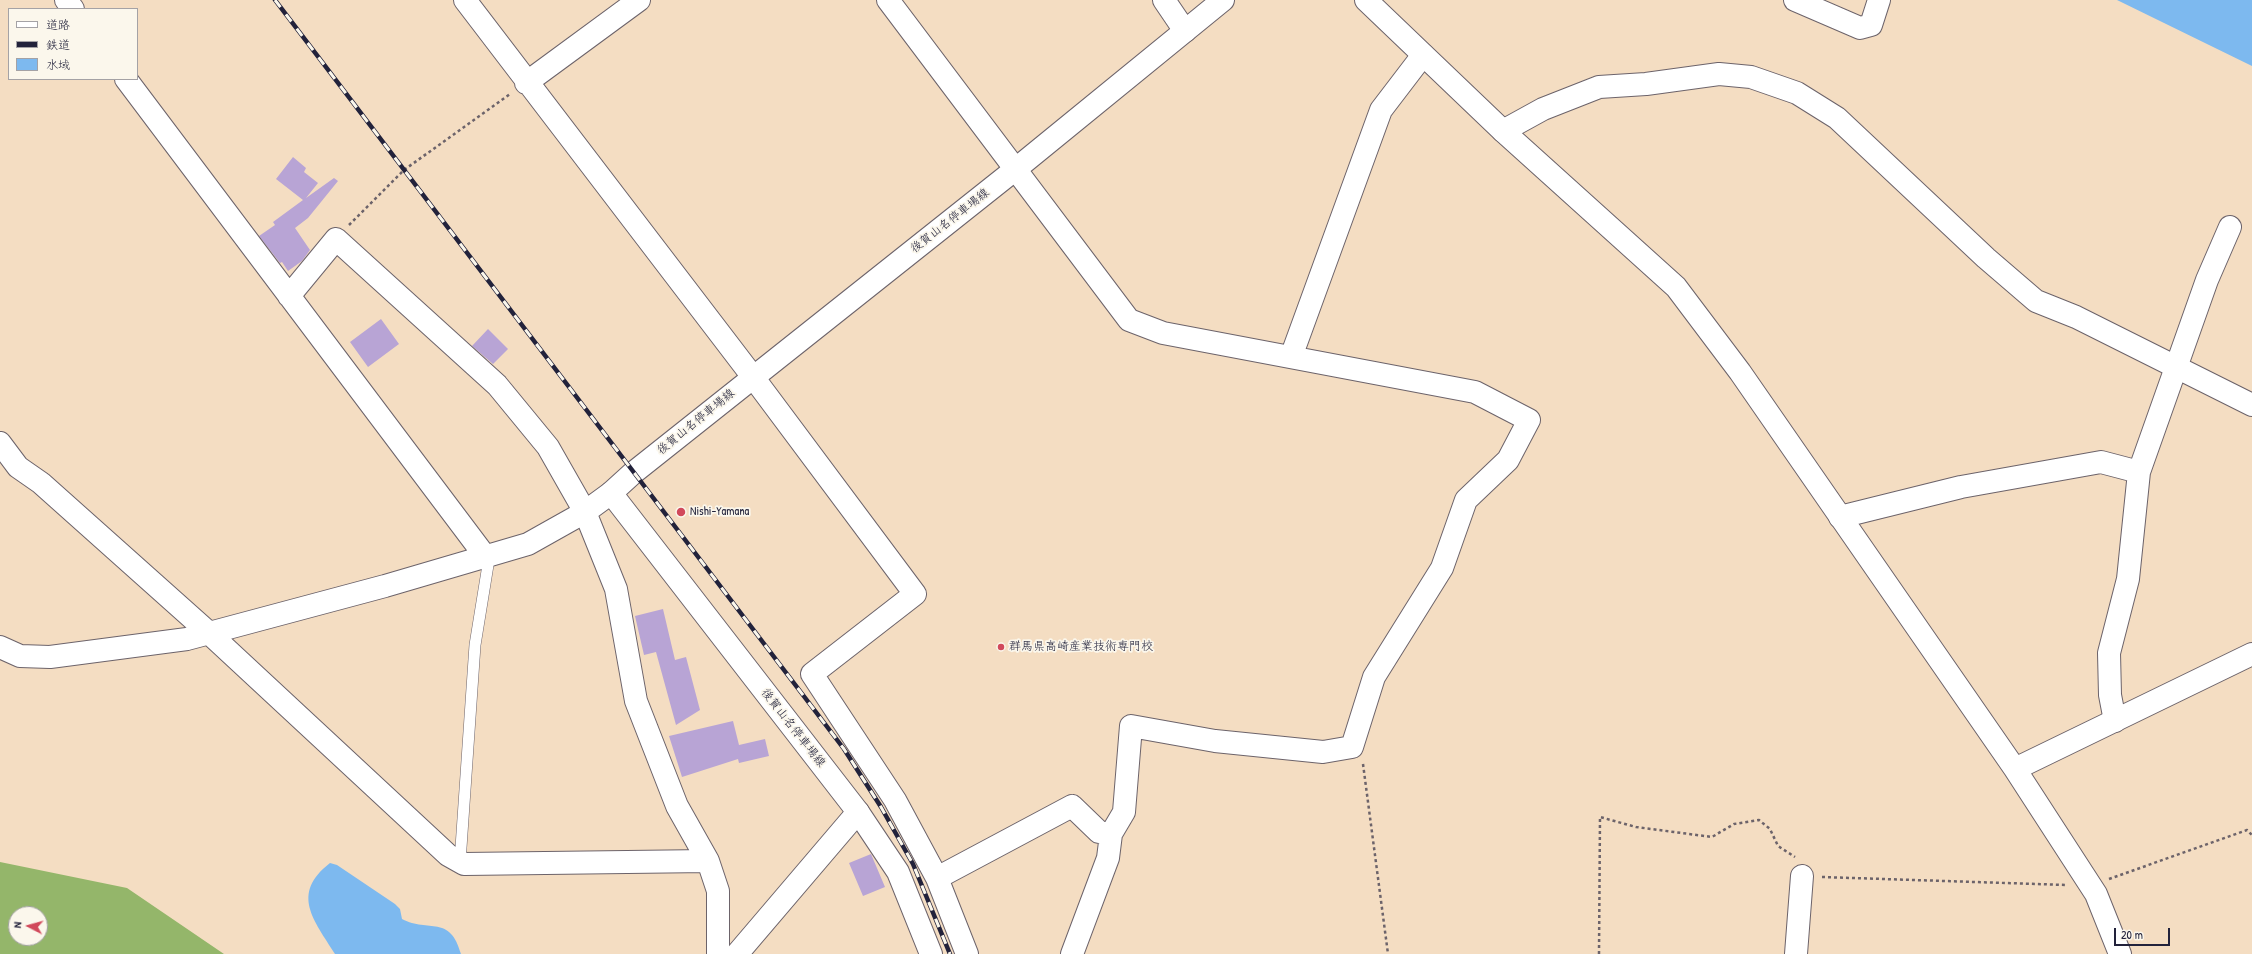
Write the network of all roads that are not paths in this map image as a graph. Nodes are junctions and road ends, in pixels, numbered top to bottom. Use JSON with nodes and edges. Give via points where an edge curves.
{"nodes":[{"id":1,"x":66,"y":0,"type":"edge"},
{"id":2,"x":465,"y":0,"type":"edge"},
{"id":3,"x":639,"y":0,"type":"edge"},
{"id":4,"x":888,"y":0,"type":"edge"},
{"id":5,"x":1164,"y":0,"type":"edge"},
{"id":6,"x":1222,"y":0,"type":"edge"},
{"id":7,"x":1366,"y":0,"type":"edge"},
{"id":8,"x":1795,"y":0,"type":"edge"},
{"id":9,"x":1879,"y":0,"type":"edge"},
{"id":10,"x":72,"y":8,"type":"edge"},
{"id":11,"x":1185,"y":31,"type":"junction"},
{"id":12,"x":1423,"y":55,"type":"junction"},
{"id":13,"x":127,"y":80,"type":"edge"},
{"id":14,"x":526,"y":83,"type":"junction"},
{"id":15,"x":1503,"y":131,"type":"junction"},
{"id":16,"x":1017,"y":168,"type":"junction"},
{"id":17,"x":2230,"y":226,"type":"dead end"},
{"id":18,"x":289,"y":296,"type":"junction"},
{"id":19,"x":1291,"y":357,"type":"junction"},
{"id":20,"x":2177,"y":368,"type":"junction"},
{"id":21,"x":753,"y":377,"type":"junction"},
{"id":22,"x":2252,"y":404,"type":"edge"},
{"id":23,"x":0,"y":443,"type":"edge"},
{"id":24,"x":9,"y":469,"type":"edge"},
{"id":25,"x":2139,"y":472,"type":"junction"},
{"id":26,"x":611,"y":493,"type":"junction"},
{"id":27,"x":585,"y":512,"type":"junction"},
{"id":28,"x":1840,"y":517,"type":"junction"},
{"id":29,"x":485,"y":556,"type":"junction"},
{"id":30,"x":209,"y":633,"type":"junction"},
{"id":31,"x":0,"y":647,"type":"edge"},
{"id":32,"x":2252,"y":654,"type":"edge"},
{"id":33,"x":2116,"y":721,"type":"junction"},
{"id":34,"x":2015,"y":768,"type":"junction"},
{"id":35,"x":858,"y":812,"type":"junction"},
{"id":36,"x":1111,"y":834,"type":"junction"},
{"id":37,"x":708,"y":861,"type":"junction"},
{"id":38,"x":460,"y":862,"type":"junction"},
{"id":39,"x":1802,"y":876,"type":"road end"},
{"id":40,"x":936,"y":878,"type":"junction"},
{"id":41,"x":718,"y":954,"type":"edge"},
{"id":42,"x":737,"y":954,"type":"edge"},
{"id":43,"x":931,"y":954,"type":"edge"},
{"id":44,"x":967,"y":954,"type":"edge"},
{"id":45,"x":1072,"y":954,"type":"edge"},
{"id":46,"x":1796,"y":954,"type":"edge"},
{"id":47,"x":2120,"y":954,"type":"edge"}],
"edges":[{"from":1,"to":10,"type":"street"},
{"from":2,"to":14,"type":"street"},
{"from":3,"to":14,"type":"street"},
{"from":4,"to":16,"type":"street"},
{"from":5,"to":11,"type":"street"},
{"from":6,"to":11,"type":"street","name":"後賀山名停車場線"},
{"from":7,"to":12,"type":"street"},
{"from":8,"to":9,"type":"street","via":[[1860,28],[1871,25]]},
{"from":11,"to":16,"type":"street","name":"後賀山名停車場線"},
{"from":12,"to":15,"type":"street"},
{"from":12,"to":19,"type":"street","via":[[1381,110]]},
{"from":13,"to":18,"type":"street"},
{"from":14,"to":21,"type":"street"},
{"from":15,"to":20,"type":"street","via":[[1543,109],[1599,87],[1646,84],[1719,74],[1751,77],[1797,93],[1837,118],[1986,258],[2036,301],[2076,316]]},
{"from":15,"to":28,"type":"street","via":[[1676,288],[1740,372]]},
{"from":16,"to":19,"type":"street","via":[[1129,320],[1163,333]]},
{"from":16,"to":21,"type":"street","name":"後賀山名停車場線"},
{"from":17,"to":20,"type":"street"},
{"from":18,"to":27,"type":"street","via":[[336,239],[497,386],[548,447]]},
{"from":18,"to":29,"type":"street"},
{"from":19,"to":36,"type":"street","via":[[1475,392],[1529,420],[1508,460],[1466,500],[1442,568],[1374,677],[1352,747],[1323,752],[1214,740],[1131,726],[1124,812]]},
{"from":20,"to":22,"type":"street"},
{"from":20,"to":25,"type":"street"},
{"from":21,"to":26,"type":"street","name":"後賀山名停車場線"},
{"from":21,"to":40,"type":"street","via":[[915,594],[812,674],[895,800]]},
{"from":23,"to":24,"type":"street"},
{"from":24,"to":30,"type":"street","via":[[41,483]]},
{"from":25,"to":28,"type":"street","via":[[2102,462],[1961,487]]},
{"from":25,"to":33,"type":"street","via":[[2128,579],[2109,653],[2110,695]]},
{"from":26,"to":27,"type":"street"},
{"from":26,"to":35,"type":"street","name":"後賀山名停車場線"},
{"from":27,"to":29,"type":"street","via":[[528,544]]},
{"from":27,"to":37,"type":"street","via":[[616,589],[636,702],[676,806]]},
{"from":28,"to":34,"type":"street"},
{"from":29,"to":30,"type":"street","via":[[386,586]]},
{"from":29,"to":38,"type":"lane","via":[[488,565],[475,645]]},
{"from":30,"to":31,"type":"street","via":[[187,639],[50,657],[20,656]]},
{"from":30,"to":38,"type":"street","via":[[448,855]]},
{"from":32,"to":33,"type":"street"},
{"from":33,"to":34,"type":"street"},
{"from":34,"to":47,"type":"street","via":[[2096,894]]},
{"from":35,"to":42,"type":"street"},
{"from":35,"to":43,"type":"street","name":"後賀山名停車場線","via":[[898,872]]},
{"from":36,"to":40,"type":"street","via":[[1099,832],[1072,806]]},
{"from":36,"to":45,"type":"street","via":[[1108,858]]},
{"from":37,"to":38,"type":"street","via":[[464,864]]},
{"from":37,"to":41,"type":"street","via":[[718,891]]},
{"from":39,"to":46,"type":"street"},
{"from":40,"to":44,"type":"street"}]}
